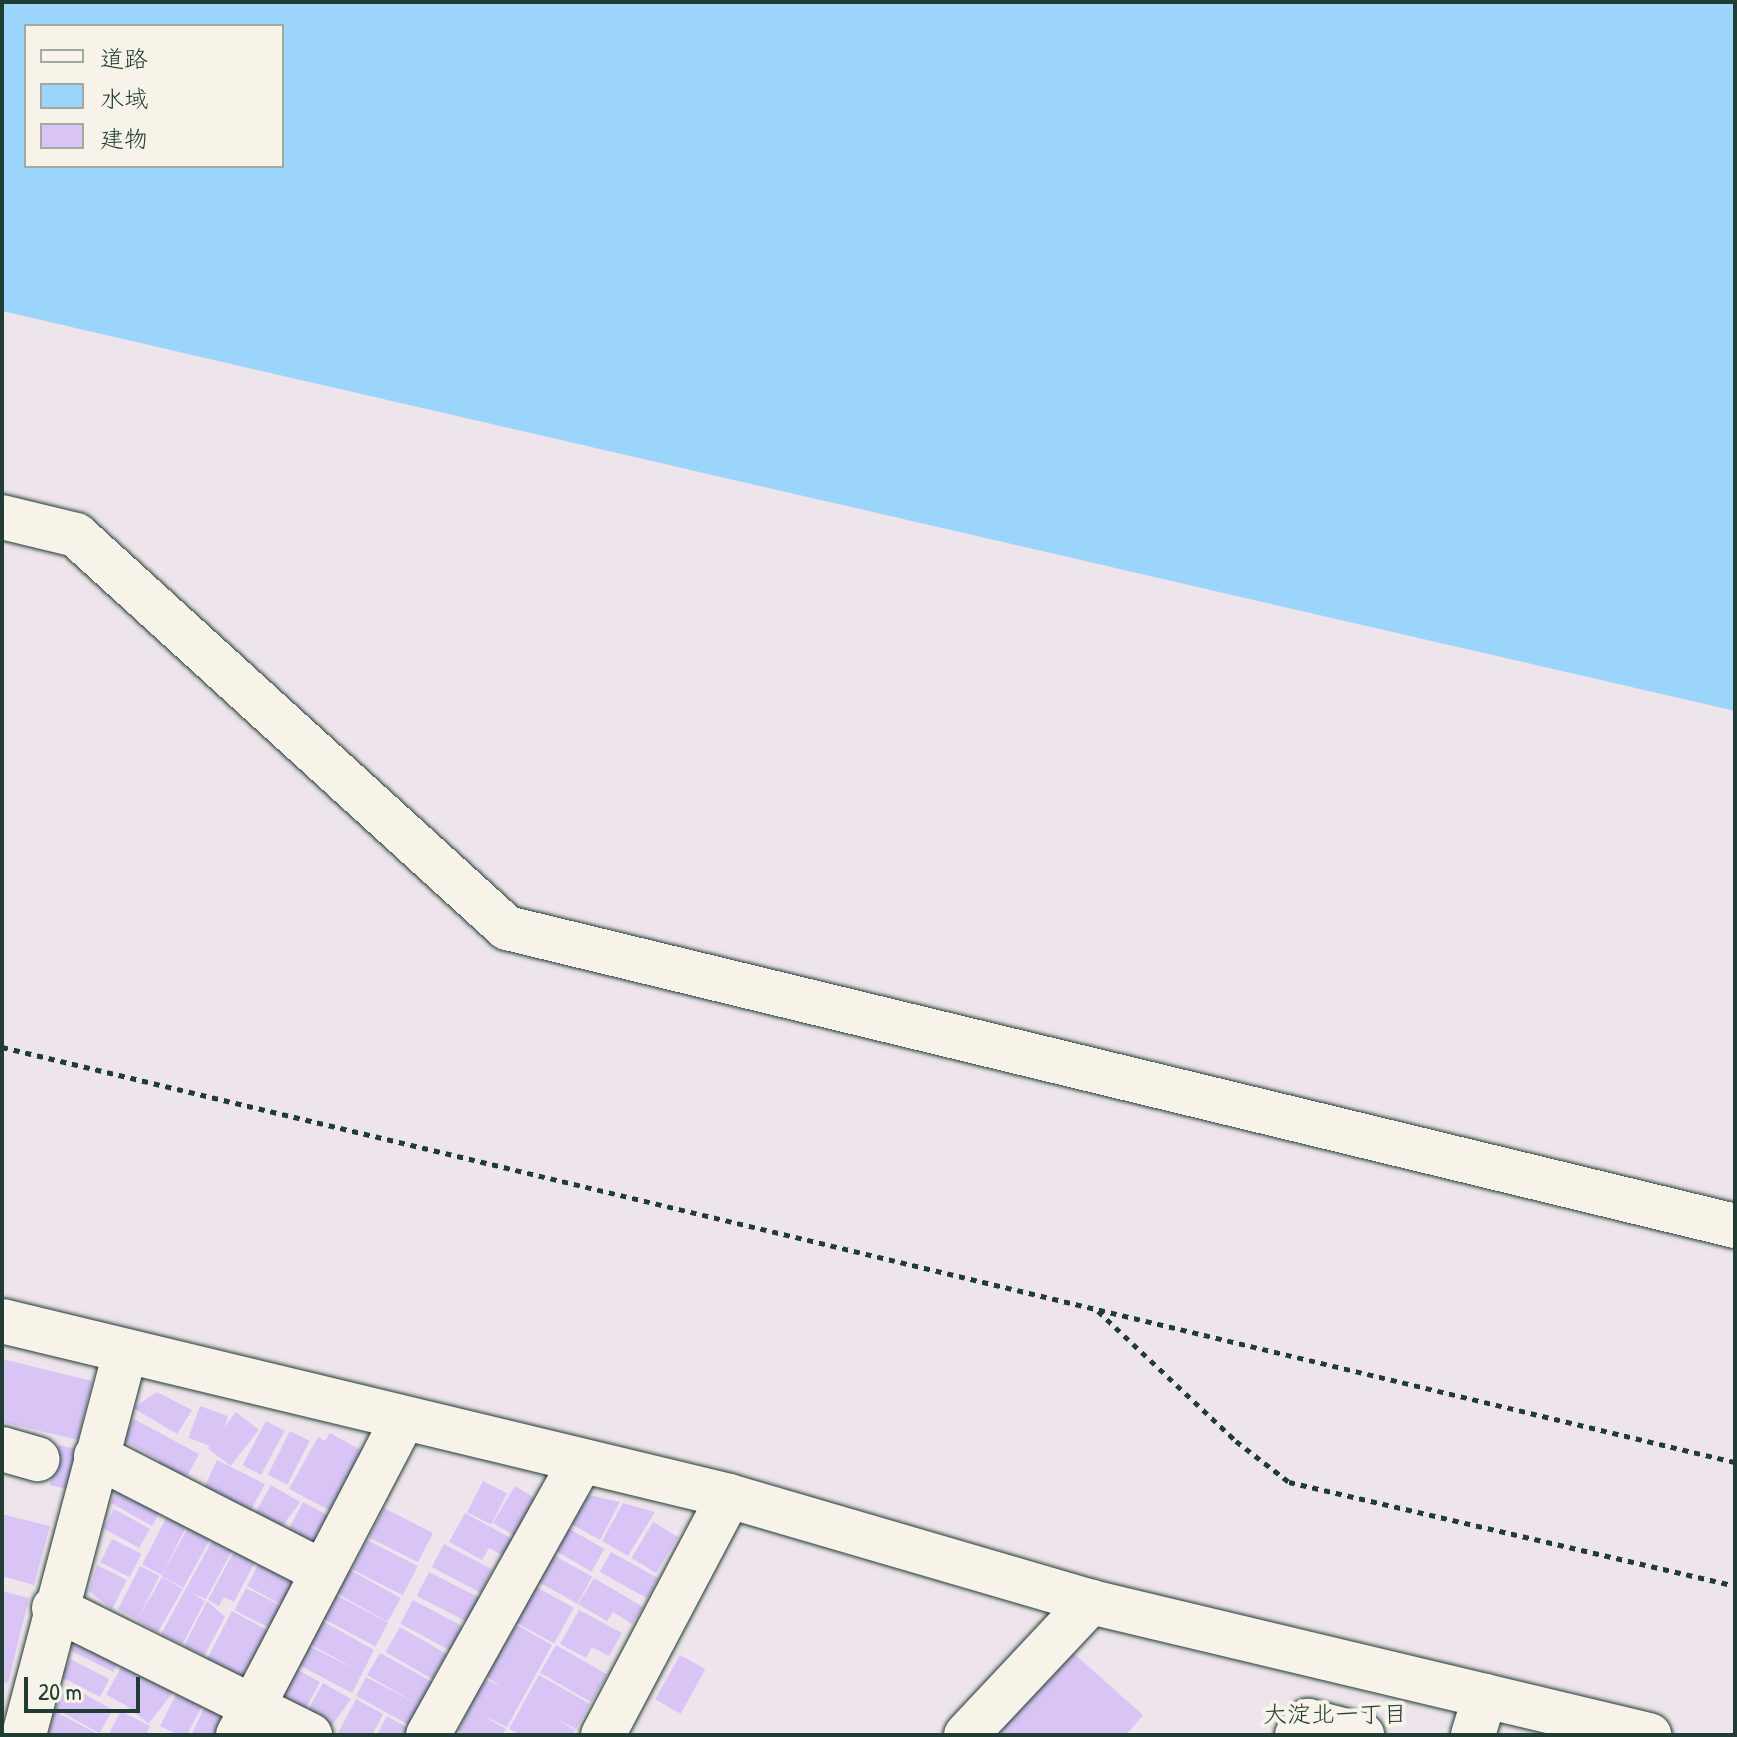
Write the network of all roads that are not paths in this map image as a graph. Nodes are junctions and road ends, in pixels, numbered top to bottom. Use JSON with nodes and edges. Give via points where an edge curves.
{"nodes":[{"id":1,"x":2,"y":517,"type":"edge"},
{"id":2,"x":1735,"y":1226,"type":"edge"},
{"id":3,"x":2,"y":1321,"type":"edge"},
{"id":4,"x":125,"y":1353,"type":"junction"},
{"id":5,"x":403,"y":1419,"type":"junction"},
{"id":6,"x":96,"y":1456,"type":"junction"},
{"id":7,"x":581,"y":1461,"type":"junction"},
{"id":8,"x":729,"y":1496,"type":"junction"},
{"id":9,"x":323,"y":1572,"type":"junction"},
{"id":10,"x":1091,"y":1602,"type":"junction"},
{"id":11,"x":54,"y":1608,"type":"junction"},
{"id":12,"x":1479,"y":1715,"type":"edge"},
{"id":13,"x":246,"y":1720,"type":"edge"},
{"id":14,"x":24,"y":1735,"type":"edge"},
{"id":15,"x":310,"y":1735,"type":"edge"},
{"id":16,"x":428,"y":1735,"type":"edge"},
{"id":17,"x":603,"y":1735,"type":"edge"},
{"id":18,"x":966,"y":1735,"type":"edge"},
{"id":19,"x":1297,"y":1735,"type":"edge"},
{"id":20,"x":1362,"y":1735,"type":"edge"},
{"id":21,"x":1649,"y":1735,"type":"edge"}],
"edges":[{"from":1,"to":2,"type":"street","via":[[76,535],[507,928]]},
{"from":3,"to":4,"type":"street"},
{"from":4,"to":5,"type":"street"},
{"from":4,"to":6,"type":"street"},
{"from":5,"to":7,"type":"street"},
{"from":5,"to":9,"type":"street"},
{"from":6,"to":9,"type":"street"},
{"from":6,"to":11,"type":"street"},
{"from":7,"to":8,"type":"street"},
{"from":7,"to":16,"type":"street"},
{"from":8,"to":10,"type":"street"},
{"from":8,"to":17,"type":"street"},
{"from":9,"to":13,"type":"street"},
{"from":10,"to":12,"type":"street"},
{"from":10,"to":18,"type":"street"},
{"from":11,"to":13,"type":"street"},
{"from":11,"to":14,"type":"street"},
{"from":12,"to":21,"type":"street"},
{"from":13,"to":15,"type":"street"},
{"from":19,"to":20,"type":"street","via":[[1308,1721]]}]}
